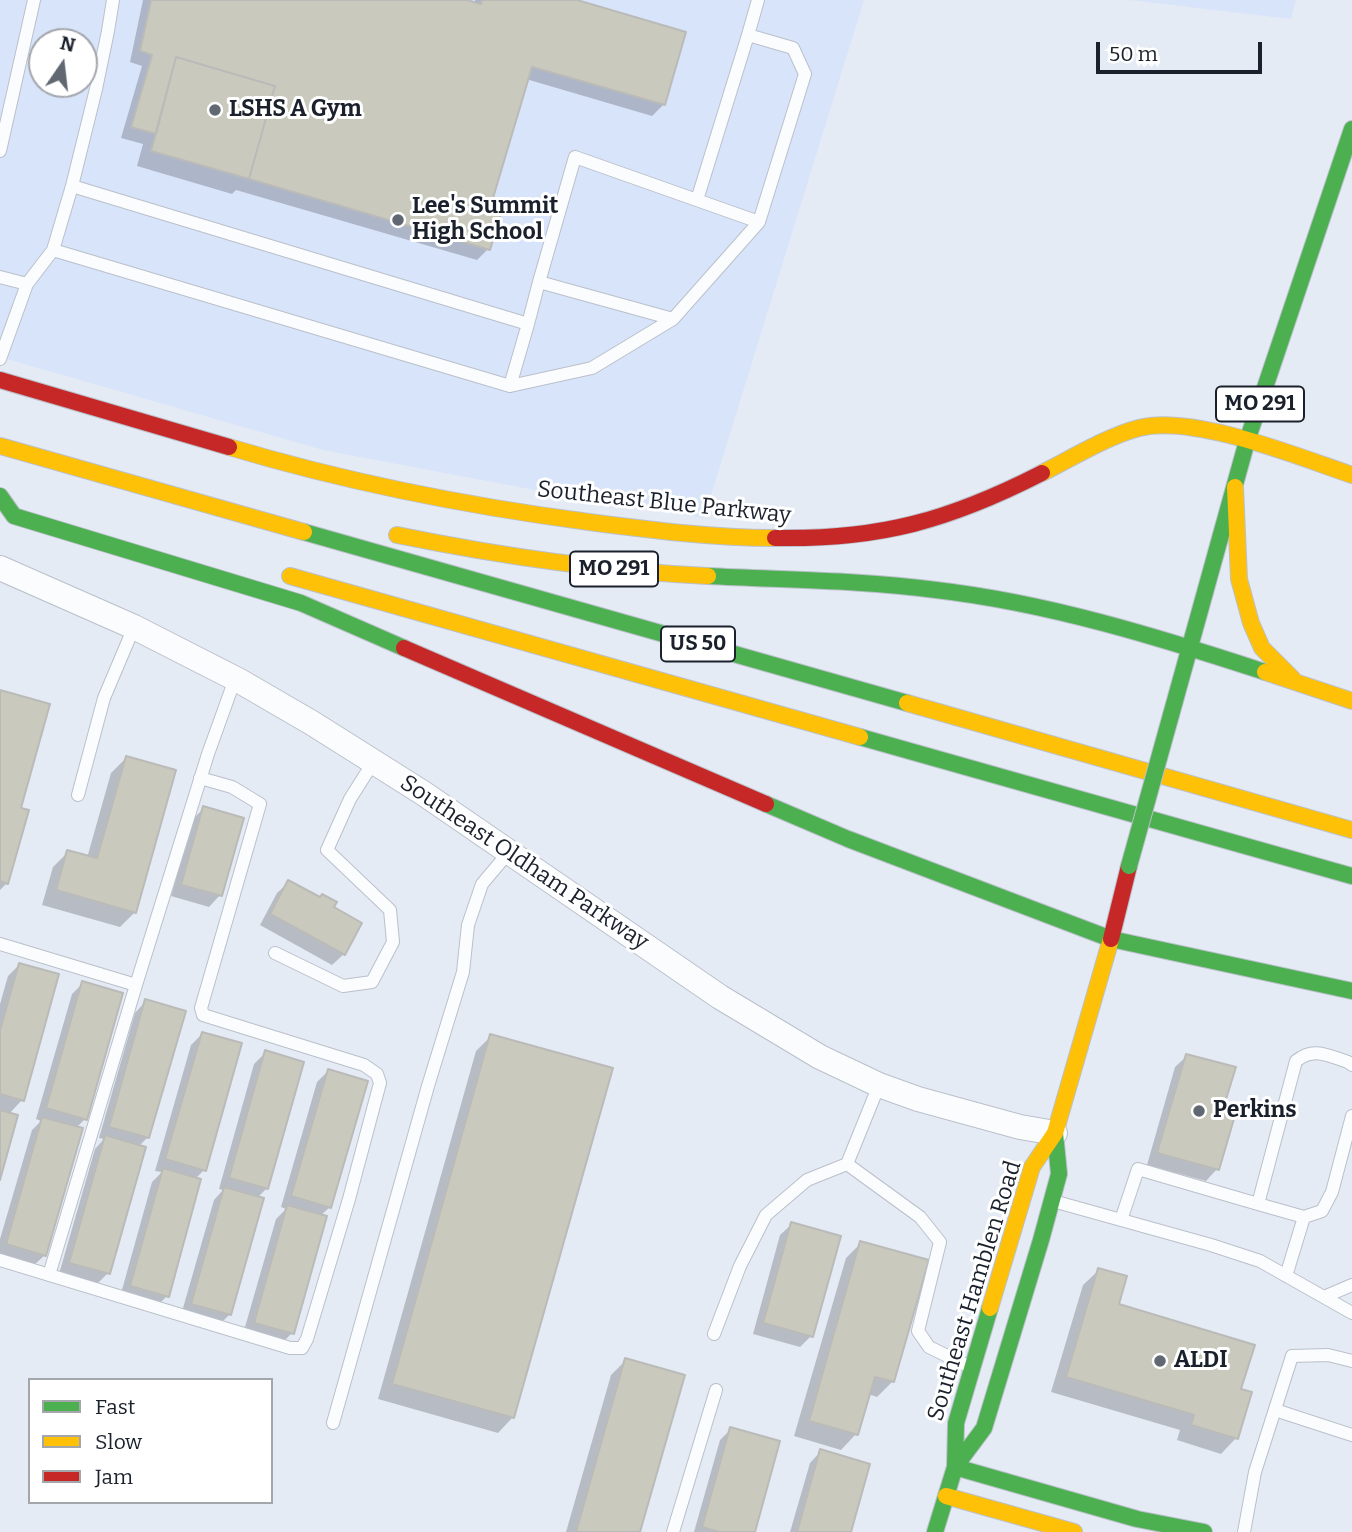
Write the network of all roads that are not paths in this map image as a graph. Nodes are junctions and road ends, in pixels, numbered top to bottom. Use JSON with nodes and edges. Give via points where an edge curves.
{"nodes":[{"id":1,"x":34,"y":0,"type":"edge"},
{"id":2,"x":113,"y":0,"type":"edge"},
{"id":3,"x":758,"y":0,"type":"edge"},
{"id":4,"x":748,"y":35,"type":"junction"},
{"id":5,"x":1352,"y":129,"type":"edge"},
{"id":6,"x":0,"y":151,"type":"edge"},
{"id":7,"x":1347,"y":166,"type":"edge"},
{"id":8,"x":72,"y":186,"type":"junction"},
{"id":9,"x":697,"y":200,"type":"junction"},
{"id":10,"x":759,"y":222,"type":"junction"},
{"id":11,"x":53,"y":250,"type":"junction"},
{"id":12,"x":0,"y":277,"type":"edge"},
{"id":13,"x":540,"y":282,"type":"junction"},
{"id":14,"x":27,"y":284,"type":"junction"},
{"id":15,"x":673,"y":319,"type":"junction"},
{"id":16,"x":528,"y":324,"type":"junction"},
{"id":17,"x":0,"y":359,"type":"edge"},
{"id":18,"x":0,"y":380,"type":"edge"},
{"id":19,"x":510,"y":386,"type":"junction"},
{"id":20,"x":1247,"y":441,"type":"junction"},
{"id":21,"x":0,"y":446,"type":"edge"},
{"id":22,"x":71,"y":448,"type":"dead end"},
{"id":23,"x":44,"y":458,"type":"junction"},
{"id":24,"x":1352,"y":475,"type":"edge"},
{"id":25,"x":1235,"y":486,"type":"junction"},
{"id":26,"x":0,"y":495,"type":"edge"},
{"id":27,"x":27,"y":502,"type":"dead end"},
{"id":28,"x":384,"y":532,"type":"dead end"},
{"id":29,"x":0,"y":568,"type":"edge"},
{"id":30,"x":279,"y":573,"type":"dead end"},
{"id":31,"x":134,"y":627,"type":"junction"},
{"id":32,"x":1191,"y":648,"type":"junction"},
{"id":33,"x":235,"y":679,"type":"junction"},
{"id":34,"x":1297,"y":682,"type":"junction"},
{"id":35,"x":1352,"y":701,"type":"edge"},
{"id":36,"x":374,"y":761,"type":"junction"},
{"id":37,"x":200,"y":778,"type":"junction"},
{"id":38,"x":78,"y":795,"type":"dead end"},
{"id":39,"x":1352,"y":830,"type":"edge"},
{"id":40,"x":509,"y":852,"type":"junction"},
{"id":41,"x":1352,"y":876,"type":"edge"},
{"id":42,"x":1111,"y":939,"type":"junction"},
{"id":43,"x":0,"y":944,"type":"edge"},
{"id":44,"x":275,"y":953,"type":"dead end"},
{"id":45,"x":136,"y":985,"type":"junction"},
{"id":46,"x":1352,"y":991,"type":"edge"},
{"id":47,"x":1352,"y":1066,"type":"edge"},
{"id":48,"x":879,"y":1085,"type":"junction"},
{"id":49,"x":1352,"y":1116,"type":"edge"},
{"id":50,"x":1055,"y":1133,"type":"junction"},
{"id":51,"x":847,"y":1164,"type":"junction"},
{"id":52,"x":1053,"y":1201,"type":"junction"},
{"id":53,"x":1258,"y":1204,"type":"junction"},
{"id":54,"x":1304,"y":1217,"type":"junction"},
{"id":55,"x":1121,"y":1220,"type":"junction"},
{"id":56,"x":0,"y":1260,"type":"edge"},
{"id":57,"x":50,"y":1275,"type":"junction"},
{"id":58,"x":1286,"y":1276,"type":"junction"},
{"id":59,"x":1352,"y":1285,"type":"edge"},
{"id":60,"x":1324,"y":1297,"type":"junction"},
{"id":61,"x":1352,"y":1313,"type":"edge"},
{"id":62,"x":714,"y":1334,"type":"dead end"},
{"id":63,"x":1352,"y":1361,"type":"edge"},
{"id":64,"x":972,"y":1368,"type":"junction"},
{"id":65,"x":716,"y":1390,"type":"dead end"},
{"id":66,"x":1275,"y":1410,"type":"junction"},
{"id":67,"x":333,"y":1423,"type":"dead end"},
{"id":68,"x":1352,"y":1435,"type":"edge"},
{"id":69,"x":955,"y":1467,"type":"junction"},
{"id":70,"x":946,"y":1496,"type":"junction"},
{"id":71,"x":673,"y":1532,"type":"edge"},
{"id":72,"x":935,"y":1532,"type":"edge"},
{"id":73,"x":1074,"y":1532,"type":"edge"},
{"id":74,"x":1205,"y":1532,"type":"edge"},
{"id":75,"x":1244,"y":1532,"type":"edge"}],
"edges":[{"from":1,"to":6,"type":"lane"},
{"from":2,"to":8,"type":"lane"},
{"from":3,"to":4,"type":"lane"},
{"from":4,"to":9,"type":"lane"},
{"from":4,"to":10,"type":"lane","via":[[793,48],[805,74]]},
{"from":5,"to":7,"type":"main road","number":"MO 291"},
{"from":7,"to":20,"type":"main road","number":"MO 291"},
{"from":8,"to":11,"type":"lane"},
{"from":8,"to":16,"type":"lane"},
{"from":9,"to":10,"type":"lane"},
{"from":9,"to":13,"type":"lane","via":[[575,157]]},
{"from":10,"to":15,"type":"lane"},
{"from":11,"to":14,"type":"lane"},
{"from":11,"to":19,"type":"lane"},
{"from":12,"to":14,"type":"lane"},
{"from":13,"to":15,"type":"lane"},
{"from":13,"to":16,"type":"lane"},
{"from":14,"to":17,"type":"lane"},
{"from":15,"to":19,"type":"lane","via":[[592,368]]},
{"from":16,"to":19,"type":"lane"},
{"from":18,"to":20,"type":"main road","name":"Southeast Blue Parkway","via":[[318,472],[421,494],[641,528],[782,539],[864,535],[944,515],[994,497],[1127,431],[1151,425],[1174,424]]},
{"from":20,"to":24,"type":"main road","name":"Southeast Blue Parkway"},
{"from":20,"to":25,"type":"main road","number":"MO 291"},
{"from":21,"to":23,"type":"main road","number":"US 50"},
{"from":22,"to":23,"type":"main road"},
{"from":23,"to":39,"type":"main road","number":"US 50"},
{"from":25,"to":32,"type":"main road","number":"MO 291"},
{"from":25,"to":34,"type":"main road","via":[[1239,579],[1251,623],[1262,648]]},
{"from":26,"to":27,"type":"main road"},
{"from":26,"to":42,"type":"main road","via":[[14,516],[301,603],[848,839]]},
{"from":28,"to":32,"type":"main road","number":"MO 291","via":[[548,561],[644,572],[938,590],[1032,605]]},
{"from":29,"to":31,"type":"street","name":"Southeast Oldham Parkway"},
{"from":30,"to":41,"type":"main road","number":"US 50"},
{"from":31,"to":33,"type":"street","name":"Southeast Oldham Parkway"},
{"from":31,"to":38,"type":"lane","via":[[104,698]]},
{"from":32,"to":34,"type":"main road"},
{"from":32,"to":42,"type":"main road","name":"Southeast Hamblen Road","bridge":true},
{"from":33,"to":36,"type":"street","name":"Southeast Oldham Parkway"},
{"from":33,"to":37,"type":"lane"},
{"from":34,"to":35,"type":"main road"},
{"from":36,"to":40,"type":"street","name":"Southeast Oldham Parkway"},
{"from":36,"to":44,"type":"lane","via":[[327,850],[390,910],[393,942],[372,982],[343,986]]},
{"from":37,"to":45,"type":"lane"},
{"from":37,"to":57,"type":"lane","via":[[260,804],[201,1008],[203,1015],[364,1065],[377,1074],[380,1083],[307,1339],[302,1348],[290,1348]]},
{"from":40,"to":48,"type":"street","name":"Southeast Oldham Parkway","via":[[720,997],[820,1057]]},
{"from":40,"to":67,"type":"lane","via":[[482,884],[468,925],[463,972]]},
{"from":42,"to":46,"type":"main road"},
{"from":42,"to":50,"type":"main road","name":"Southeast Hamblen Road"},
{"from":43,"to":45,"type":"lane"},
{"from":45,"to":57,"type":"lane"},
{"from":47,"to":53,"type":"lane","via":[[1317,1052],[1296,1061]]},
{"from":48,"to":50,"type":"street","name":"Southeast Oldham Parkway","via":[[996,1121]]},
{"from":48,"to":51,"type":"lane"},
{"from":49,"to":54,"type":"lane","via":[[1332,1192],[1322,1210]]},
{"from":50,"to":52,"type":"main road","name":"Southeast Hamblen Road","via":[[1059,1174]]},
{"from":50,"to":64,"type":"main road","name":"Southeast Hamblen Road","via":[[1032,1167]]},
{"from":51,"to":62,"type":"lane","via":[[807,1180],[766,1215]]},
{"from":51,"to":64,"type":"lane","via":[[920,1217],[940,1242],[918,1331],[929,1348]]},
{"from":52,"to":55,"type":"lane"},
{"from":52,"to":69,"type":"main road","name":"Southeast Hamblen Road","via":[[984,1428]]},
{"from":53,"to":54,"type":"lane"},
{"from":53,"to":55,"type":"lane","via":[[1138,1169]]},
{"from":54,"to":58,"type":"lane"},
{"from":55,"to":58,"type":"lane","via":[[1260,1261]]},
{"from":56,"to":57,"type":"lane"},
{"from":58,"to":60,"type":"lane"},
{"from":59,"to":60,"type":"lane"},
{"from":60,"to":61,"type":"lane"},
{"from":63,"to":66,"type":"lane","via":[[1328,1355],[1292,1356]]},
{"from":64,"to":69,"type":"main road","name":"Southeast Hamblen Road","via":[[956,1423]]},
{"from":65,"to":71,"type":"lane"},
{"from":66,"to":68,"type":"lane"},
{"from":66,"to":75,"type":"lane","via":[[1255,1472]]},
{"from":69,"to":70,"type":"main road","name":"Southeast Hamblen Road"},
{"from":69,"to":74,"type":"main road","via":[[1137,1519]]},
{"from":70,"to":72,"type":"main road","name":"Southeast Hamblen Road"},
{"from":70,"to":73,"type":"main road"}]}
